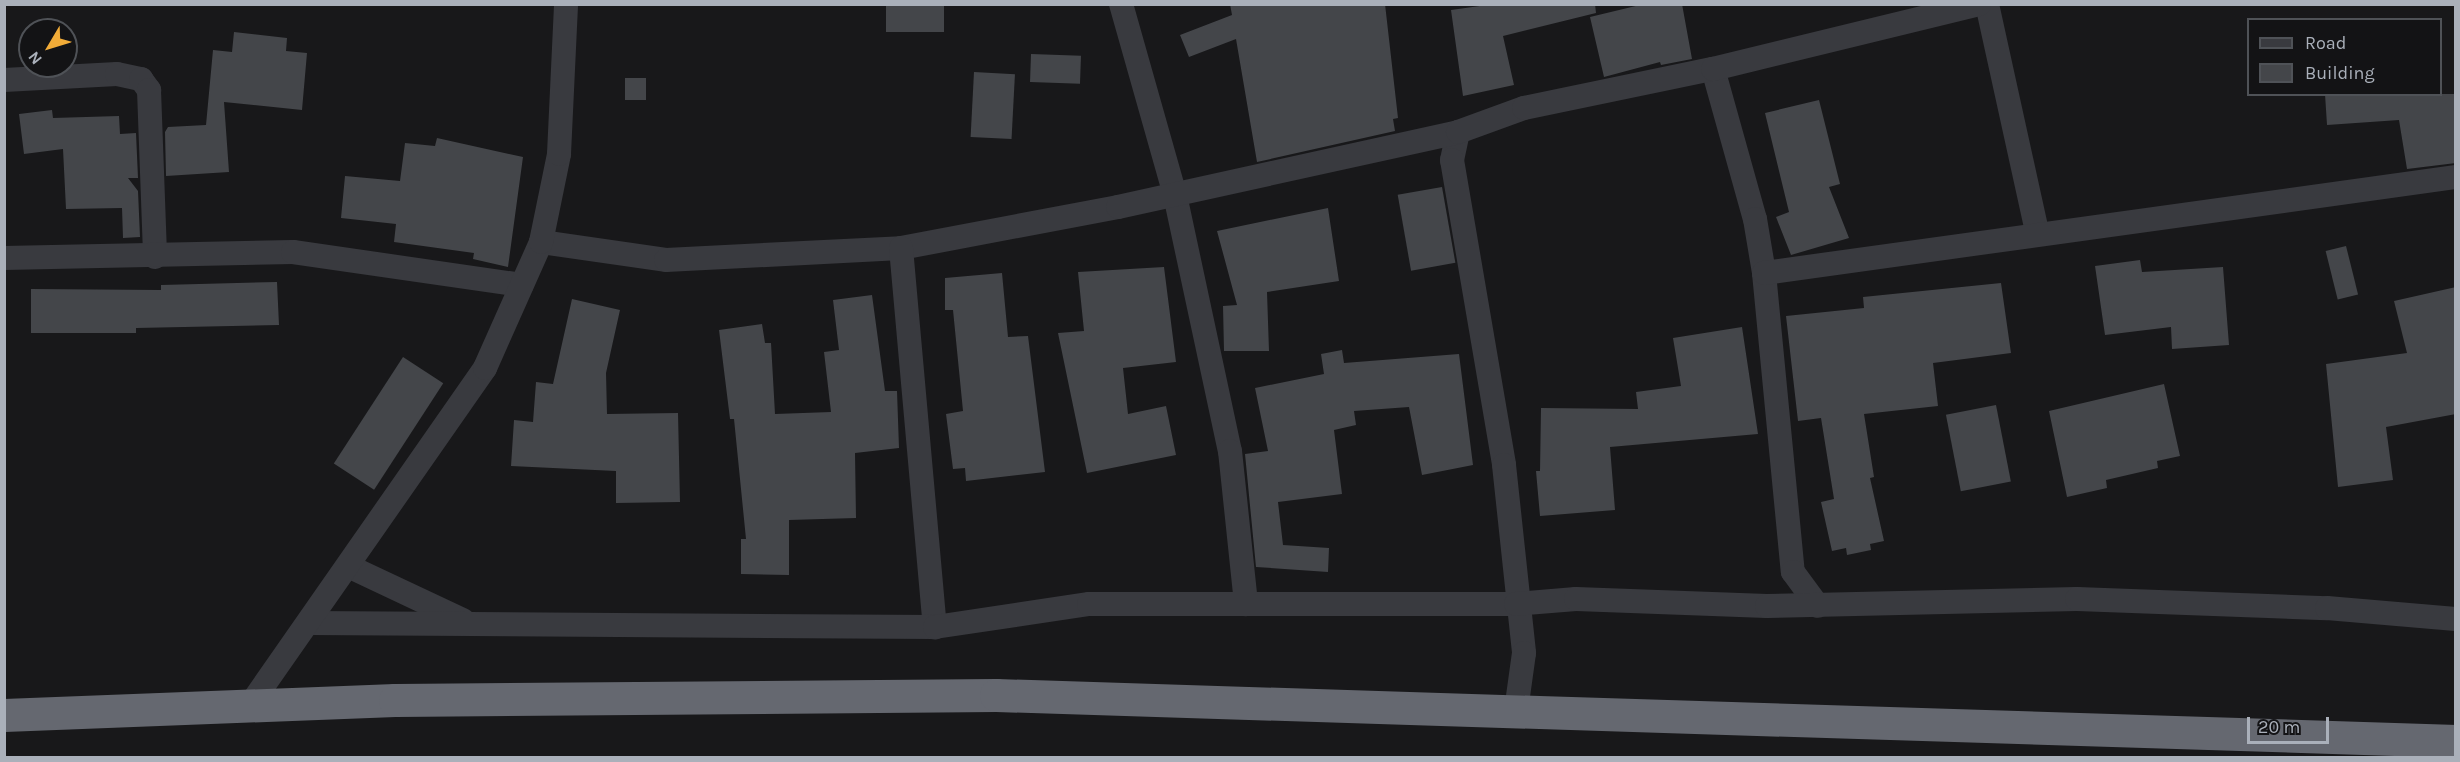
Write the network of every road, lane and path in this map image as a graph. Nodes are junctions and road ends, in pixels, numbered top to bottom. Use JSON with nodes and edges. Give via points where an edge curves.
{"nodes":[{"id":1,"x":566,"y":4,"type":"edge"},
{"id":2,"x":1121,"y":4,"type":"edge"},
{"id":3,"x":1979,"y":4,"type":"edge"},
{"id":4,"x":1987,"y":4,"type":"edge"},
{"id":5,"x":1713,"y":69,"type":"junction"},
{"id":6,"x":4,"y":80,"type":"edge"},
{"id":7,"x":1458,"y":132,"type":"junction"},
{"id":8,"x":2456,"y":177,"type":"edge"},
{"id":9,"x":1175,"y":195,"type":"junction"},
{"id":10,"x":2037,"y":232,"type":"junction"},
{"id":11,"x":541,"y":242,"type":"junction"},
{"id":12,"x":901,"y":248,"type":"junction"},
{"id":13,"x":155,"y":257,"type":"junction"},
{"id":14,"x":4,"y":258,"type":"edge"},
{"id":15,"x":1764,"y":273,"type":"junction"},
{"id":16,"x":522,"y":285,"type":"junction"},
{"id":17,"x":348,"y":566,"type":"junction"},
{"id":18,"x":1793,"y":572,"type":"junction"},
{"id":19,"x":1246,"y":604,"type":"junction"},
{"id":20,"x":1516,"y":604,"type":"junction"},
{"id":21,"x":1767,"y":606,"type":"junction"},
{"id":22,"x":1818,"y":606,"type":"junction"},
{"id":23,"x":2456,"y":619,"type":"edge"},
{"id":24,"x":308,"y":623,"type":"junction"},
{"id":25,"x":470,"y":623,"type":"junction"},
{"id":26,"x":935,"y":627,"type":"junction"},
{"id":27,"x":250,"y":705,"type":"junction"},
{"id":28,"x":1516,"y":711,"type":"junction"},
{"id":29,"x":4,"y":715,"type":"edge"},
{"id":30,"x":2456,"y":741,"type":"edge"}],
"edges":[{"from":1,"to":11,"type":"street","via":[[559,154]]},
{"from":2,"to":9,"type":"street"},
{"from":3,"to":5,"type":"street"},
{"from":4,"to":10,"type":"street"},
{"from":5,"to":7,"type":"street","via":[[1524,108]]},
{"from":5,"to":15,"type":"street","via":[[1755,219]]},
{"from":6,"to":13,"type":"street","via":[[117,74],[141,79],[149,90]]},
{"from":7,"to":9,"type":"street"},
{"from":7,"to":20,"type":"street","via":[[1452,160],[1504,465]]},
{"from":8,"to":10,"type":"street"},
{"from":9,"to":12,"type":"street"},
{"from":9,"to":19,"type":"street","via":[[1230,451]]},
{"from":10,"to":15,"type":"street"},
{"from":11,"to":12,"type":"street","via":[[666,261]]},
{"from":11,"to":16,"type":"street"},
{"from":12,"to":26,"type":"street"},
{"from":13,"to":14,"type":"street"},
{"from":13,"to":16,"type":"street","via":[[294,252]]},
{"from":15,"to":18,"type":"street"},
{"from":16,"to":17,"type":"street","via":[[485,368]]},
{"from":17,"to":24,"type":"street"},
{"from":17,"to":25,"type":"street"},
{"from":18,"to":21,"type":"street"},
{"from":18,"to":22,"type":"street"},
{"from":19,"to":20,"type":"street"},
{"from":19,"to":26,"type":"street","via":[[1089,604]]},
{"from":20,"to":21,"type":"street","via":[[1576,599]]},
{"from":20,"to":28,"type":"street","via":[[1524,653]]},
{"from":21,"to":22,"type":"street"},
{"from":22,"to":23,"type":"street","via":[[2077,599],[2327,608]]},
{"from":24,"to":25,"type":"street"},
{"from":24,"to":27,"type":"street"},
{"from":25,"to":26,"type":"street"},
{"from":27,"to":28,"type":"highway","via":[[996,695]]},
{"from":27,"to":29,"type":"highway"},
{"from":28,"to":30,"type":"highway"}]}
